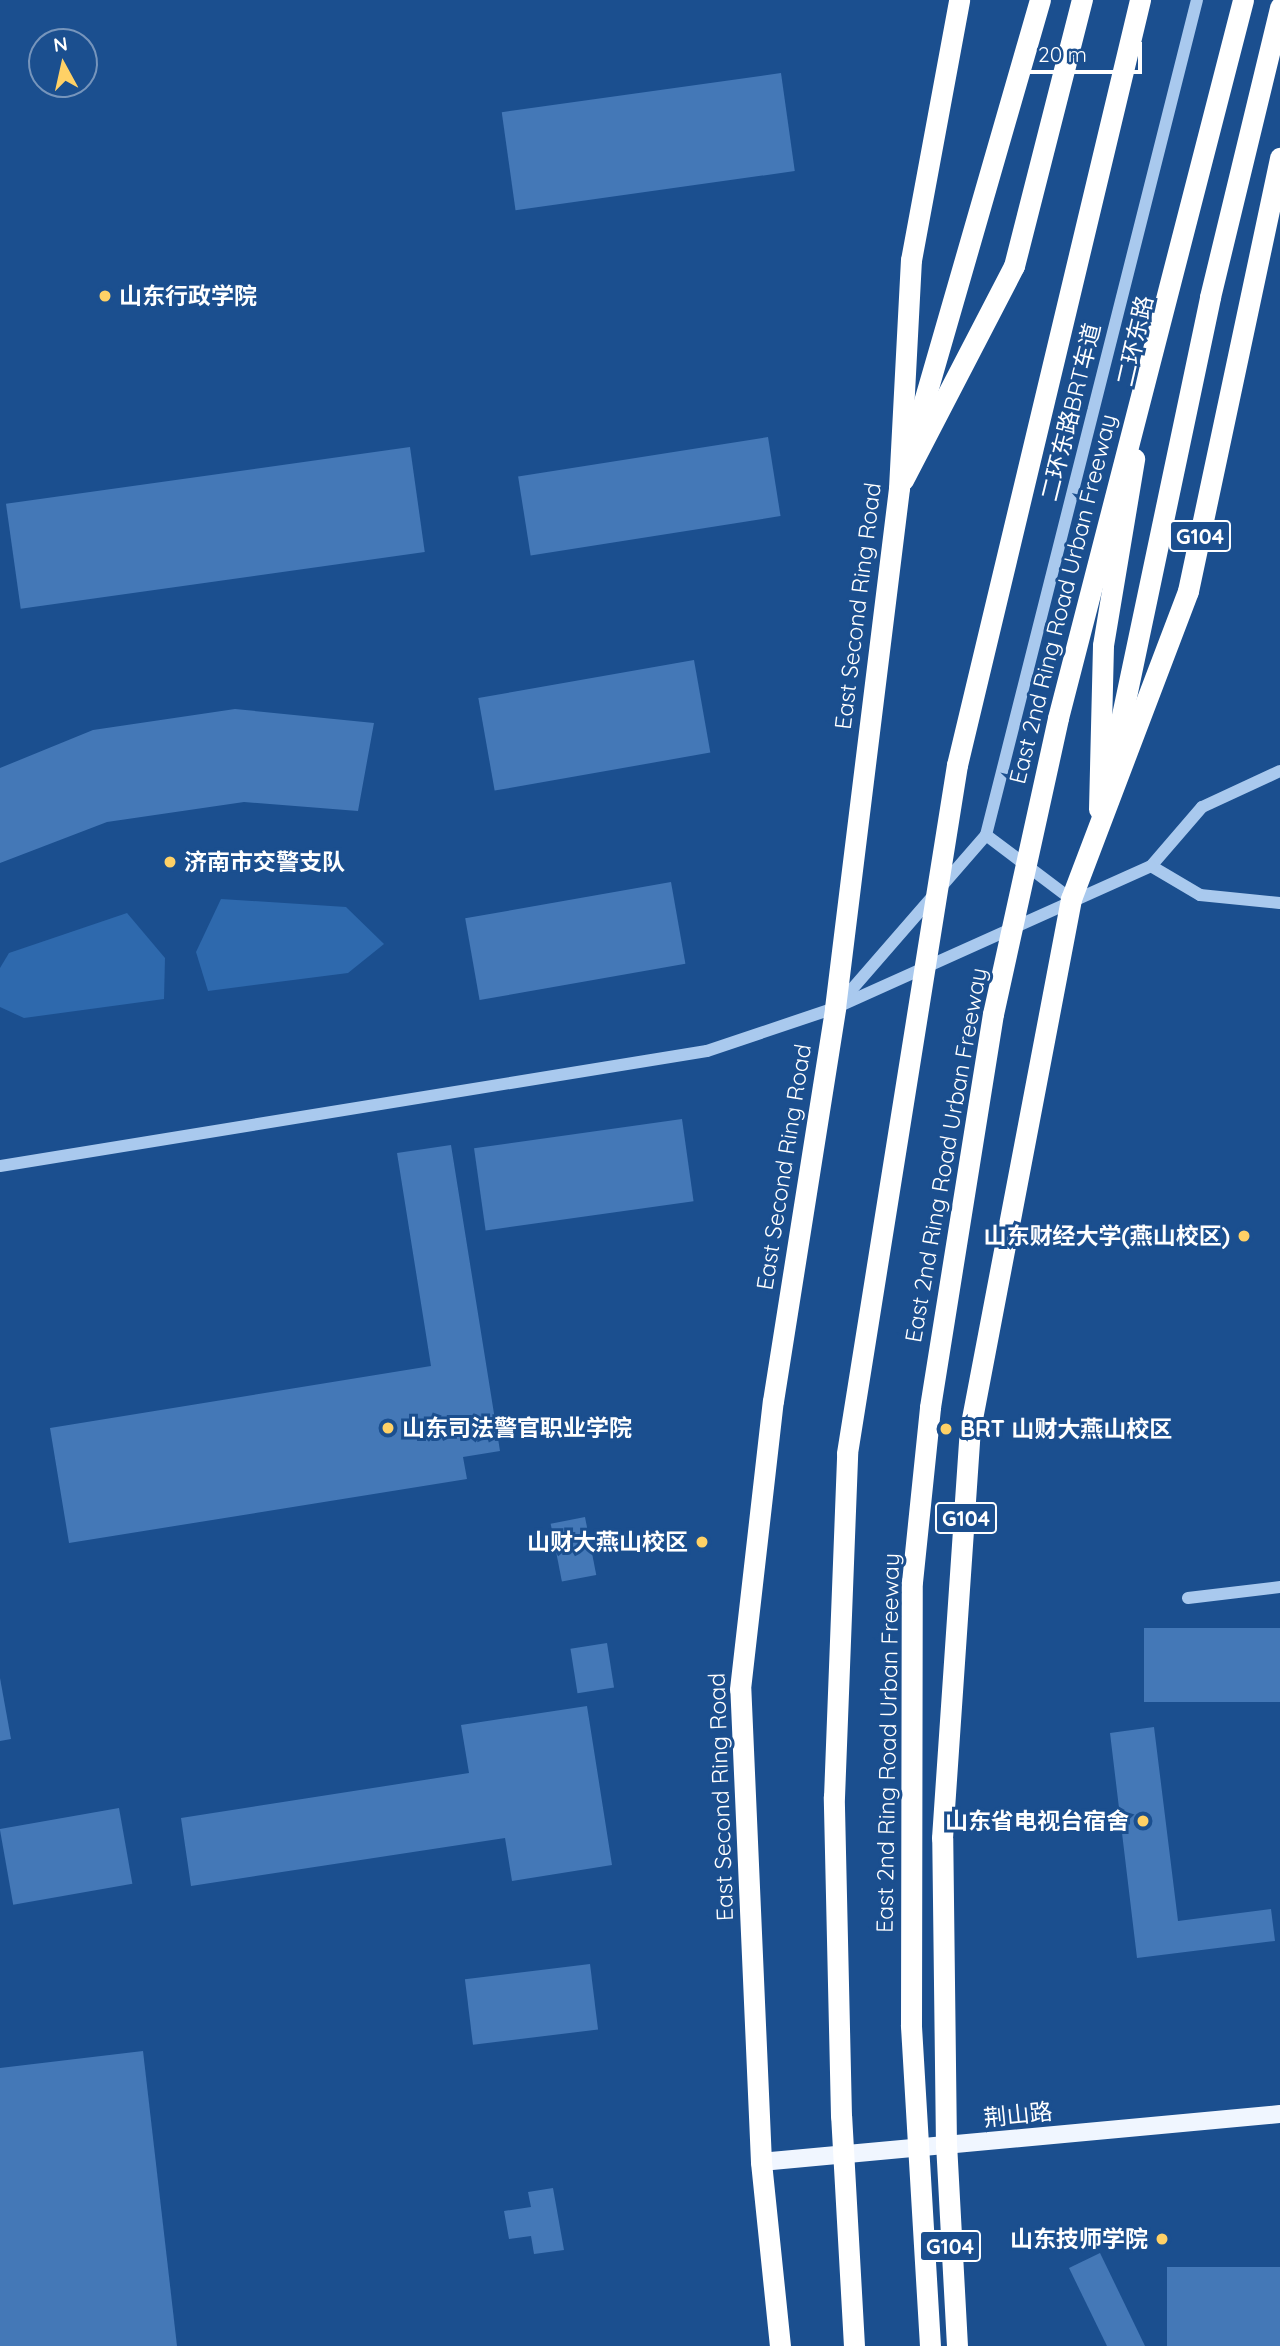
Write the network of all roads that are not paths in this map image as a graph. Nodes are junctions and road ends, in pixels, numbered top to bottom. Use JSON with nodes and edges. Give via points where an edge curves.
{"nodes":[{"id":1,"x":959,"y":0,"type":"edge"},
{"id":2,"x":1040,"y":0,"type":"edge"},
{"id":3,"x":1082,"y":0,"type":"edge"},
{"id":4,"x":1140,"y":0,"type":"edge"},
{"id":5,"x":1197,"y":0,"type":"edge"},
{"id":6,"x":1244,"y":0,"type":"edge"},
{"id":7,"x":1280,"y":7,"type":"edge"},
{"id":8,"x":1280,"y":158,"type":"edge"},
{"id":9,"x":899,"y":488,"type":"junction"},
{"id":10,"x":1280,"y":771,"type":"edge"},
{"id":11,"x":1099,"y":825,"type":"junction"},
{"id":12,"x":986,"y":835,"type":"junction"},
{"id":13,"x":1151,"y":866,"type":"junction"},
{"id":14,"x":1071,"y":899,"type":"junction"},
{"id":15,"x":1280,"y":902,"type":"edge"},
{"id":16,"x":835,"y":1008,"type":"junction"},
{"id":17,"x":0,"y":1166,"type":"edge"},
{"id":18,"x":1280,"y":1587,"type":"edge"},
{"id":19,"x":1188,"y":1598,"type":"dead end"},
{"id":20,"x":1280,"y":2114,"type":"edge"},
{"id":21,"x":946,"y":2146,"type":"junction"},
{"id":22,"x":761,"y":2162,"type":"junction"},
{"id":23,"x":780,"y":2346,"type":"edge"},
{"id":24,"x":854,"y":2346,"type":"edge"},
{"id":25,"x":930,"y":2346,"type":"edge"},
{"id":26,"x":957,"y":2346,"type":"edge"}],
"edges":[{"from":1,"to":9,"type":"highway","name":"East Second Ring Road","via":[[911,260]]},
{"from":2,"to":9,"type":"highway"},
{"from":3,"to":9,"type":"highway","via":[[1014,266]]},
{"from":4,"to":24,"type":"highway","name":"East 2nd Ring Road Urban Freeway","bridge":true,"via":[[957,765],[847,1453],[834,1797],[841,2116]]},
{"from":5,"to":12,"type":"street","name":"二环东路BRT车道"},
{"from":6,"to":11,"type":"highway","name":"二环东路","via":[[1130,474],[1103,645]]},
{"from":6,"to":25,"type":"highway","name":"East 2nd Ring Road Urban Freeway","bridge":true,"via":[[1058,718],[993,1014],[930,1407],[912,1582],[911,1998]]},
{"from":7,"to":11,"type":"highway","via":[[1210,297]]},
{"from":8,"to":11,"type":"highway","number":"G104","via":[[1188,591]]},
{"from":9,"to":16,"type":"highway","name":"East Second Ring Road"},
{"from":10,"to":13,"type":"street","via":[[1202,807]]},
{"from":11,"to":14,"type":"highway","number":"G104"},
{"from":12,"to":14,"type":"street"},
{"from":12,"to":16,"type":"street","name":"二环东路BRT车道"},
{"from":13,"to":14,"type":"street"},
{"from":13,"to":15,"type":"street","via":[[1200,895]]},
{"from":14,"to":16,"type":"street"},
{"from":14,"to":21,"type":"highway","number":"G104","via":[[970,1429],[961,1633],[942,1838]]},
{"from":16,"to":17,"type":"street","via":[[707,1051]]},
{"from":16,"to":22,"type":"highway","name":"East Second Ring Road","via":[[773,1401],[740,1689]]},
{"from":18,"to":19,"type":"street"},
{"from":20,"to":21,"type":"main road","name":"荆山路"},
{"from":21,"to":22,"type":"main road","name":"荆山路"},
{"from":21,"to":26,"type":"highway","number":"G104"},
{"from":22,"to":23,"type":"highway","name":"East Second Ring Road"}]}
